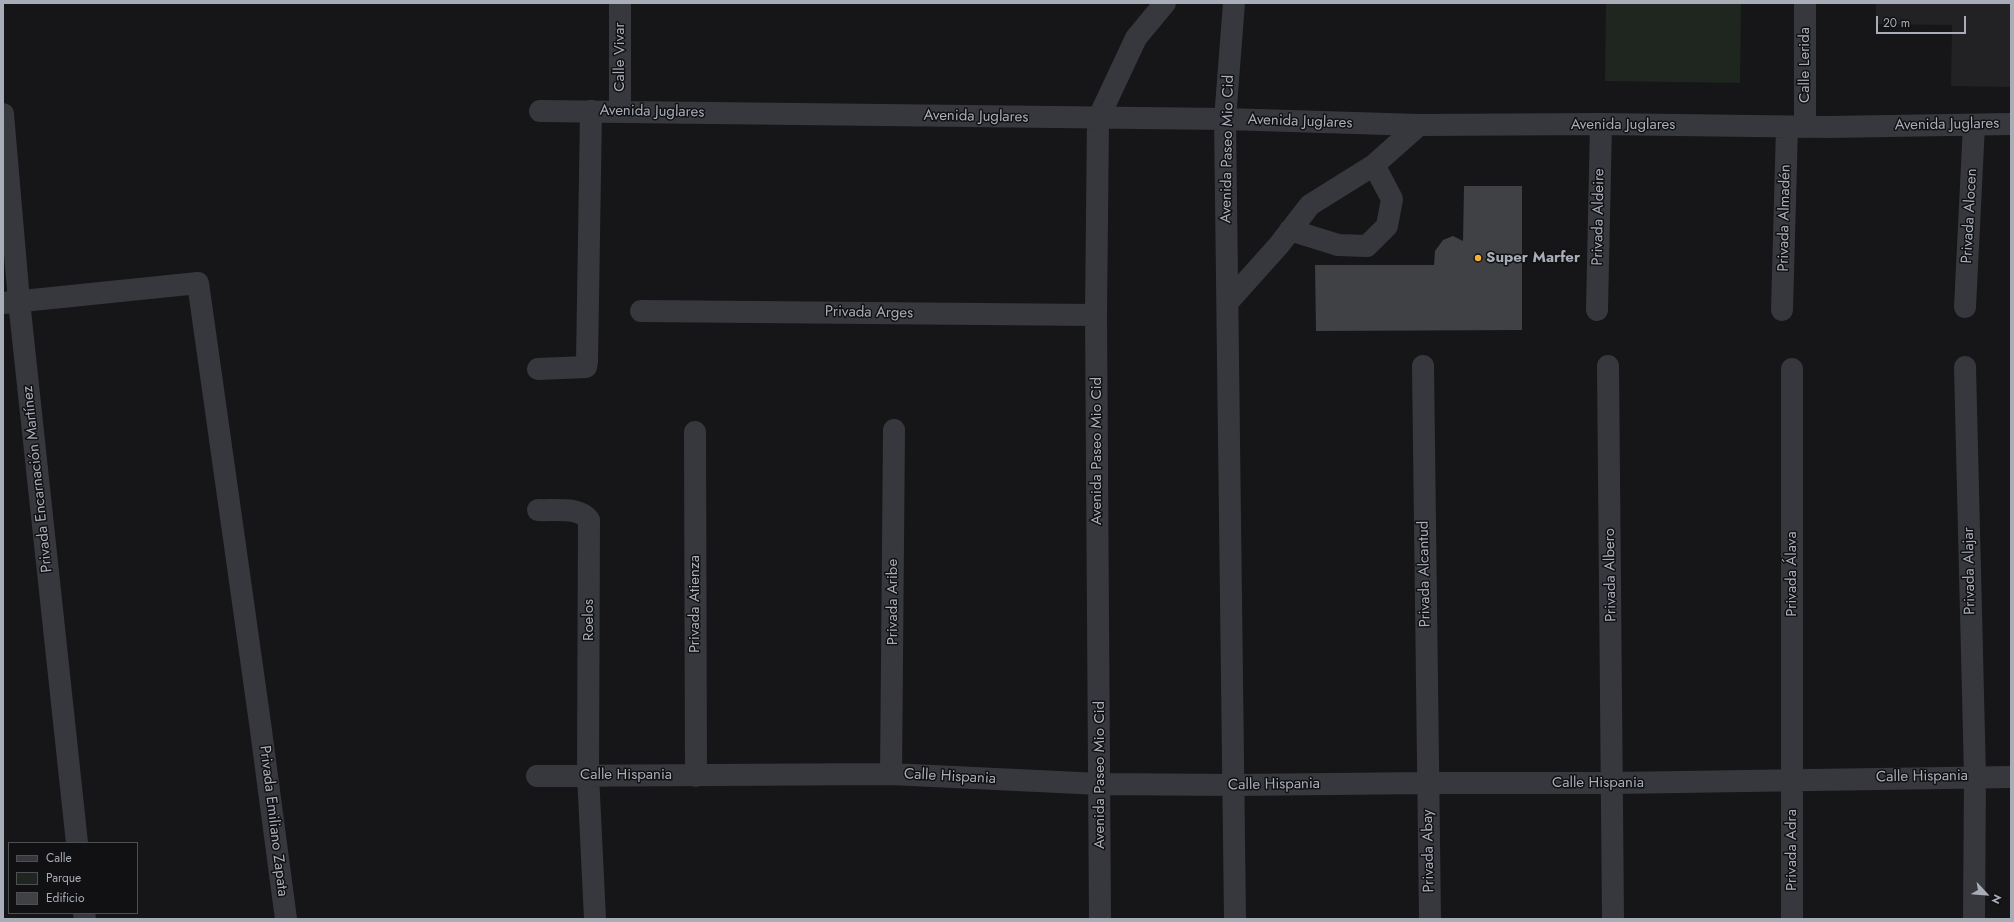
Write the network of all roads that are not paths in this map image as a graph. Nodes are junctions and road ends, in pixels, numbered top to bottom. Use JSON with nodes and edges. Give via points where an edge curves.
{"nodes":[{"id":1,"x":620,"y":3,"type":"edge"},
{"id":2,"x":1165,"y":3,"type":"edge"},
{"id":3,"x":1234,"y":3,"type":"edge"},
{"id":4,"x":1806,"y":3,"type":"edge"},
{"id":5,"x":540,"y":111,"type":"dead end"},
{"id":6,"x":592,"y":111,"type":"junction"},
{"id":7,"x":620,"y":112,"type":"junction"},
{"id":8,"x":3,"y":114,"type":"edge"},
{"id":9,"x":1098,"y":119,"type":"junction"},
{"id":10,"x":1225,"y":119,"type":"junction"},
{"id":11,"x":1601,"y":124,"type":"junction"},
{"id":12,"x":2011,"y":124,"type":"edge"},
{"id":13,"x":1419,"y":125,"type":"junction"},
{"id":14,"x":1974,"y":125,"type":"junction"},
{"id":15,"x":1796,"y":126,"type":"junction"},
{"id":16,"x":1374,"y":165,"type":"junction"},
{"id":17,"x":1290,"y":230,"type":"junction"},
{"id":18,"x":11,"y":302,"type":"edge"},
{"id":19,"x":1228,"y":302,"type":"junction"},
{"id":20,"x":1965,"y":307,"type":"dead end"},
{"id":21,"x":1597,"y":310,"type":"dead end"},
{"id":22,"x":1782,"y":310,"type":"dead end"},
{"id":23,"x":641,"y":311,"type":"dead end"},
{"id":24,"x":1096,"y":315,"type":"junction"},
{"id":25,"x":1423,"y":366,"type":"dead end"},
{"id":26,"x":1608,"y":366,"type":"dead end"},
{"id":27,"x":1965,"y":367,"type":"dead end"},
{"id":28,"x":538,"y":369,"type":"dead end"},
{"id":29,"x":1792,"y":369,"type":"dead end"},
{"id":30,"x":894,"y":430,"type":"dead end"},
{"id":31,"x":695,"y":432,"type":"dead end"},
{"id":32,"x":538,"y":510,"type":"dead end"},
{"id":33,"x":588,"y":774,"type":"junction"},
{"id":34,"x":892,"y":774,"type":"junction"},
{"id":35,"x":537,"y":776,"type":"dead end"},
{"id":36,"x":696,"y":776,"type":"junction"},
{"id":37,"x":1976,"y":776,"type":"junction"},
{"id":38,"x":2011,"y":776,"type":"edge"},
{"id":39,"x":1791,"y":780,"type":"junction"},
{"id":40,"x":1428,"y":782,"type":"junction"},
{"id":41,"x":1613,"y":783,"type":"junction"},
{"id":42,"x":1100,"y":784,"type":"junction"},
{"id":43,"x":1234,"y":785,"type":"junction"},
{"id":44,"x":77,"y":842,"type":"edge"},
{"id":45,"x":286,"y":919,"type":"edge"},
{"id":46,"x":595,"y":919,"type":"edge"},
{"id":47,"x":1100,"y":919,"type":"edge"},
{"id":48,"x":1235,"y":919,"type":"edge"},
{"id":49,"x":1430,"y":919,"type":"edge"},
{"id":50,"x":1613,"y":919,"type":"edge"},
{"id":51,"x":1792,"y":919,"type":"edge"},
{"id":52,"x":1974,"y":919,"type":"edge"}],
"edges":[{"from":1,"to":7,"type":"street","name":"Calle Vivar"},
{"from":2,"to":9,"type":"street","name":"Avenida Paseo Mio Cid","via":[[1136,38]]},
{"from":3,"to":10,"type":"street","name":"Avenida Paseo Mio Cid"},
{"from":4,"to":15,"type":"street","name":"Calle Lerida"},
{"from":5,"to":6,"type":"street","name":"Avenida Juglares"},
{"from":6,"to":7,"type":"street","name":"Avenida Juglares"},
{"from":6,"to":28,"type":"street","via":[[588,362],[586,367]]},
{"from":7,"to":9,"type":"street","name":"Avenida Juglares"},
{"from":8,"to":18,"type":"street","name":"Privada Encarnación Martínez"},
{"from":9,"to":10,"type":"street","name":"Avenida Juglares"},
{"from":9,"to":24,"type":"street","name":"Avenida Paseo Mio Cid"},
{"from":10,"to":13,"type":"street","name":"Avenida Juglares"},
{"from":10,"to":19,"type":"street","name":"Avenida Paseo Mio Cid"},
{"from":11,"to":13,"type":"street","name":"Avenida Juglares"},
{"from":11,"to":15,"type":"street","name":"Avenida Juglares"},
{"from":11,"to":21,"type":"street","name":"Privada Aldeire"},
{"from":12,"to":14,"type":"street","name":"Avenida Juglares"},
{"from":13,"to":16,"type":"street"},
{"from":14,"to":15,"type":"street","name":"Avenida Juglares"},
{"from":14,"to":20,"type":"street","name":"Privada Alocen"},
{"from":15,"to":22,"type":"street","name":"Privada Almadén"},
{"from":16,"to":17,"type":"street","via":[[1310,205]]},
{"from":16,"to":17,"type":"street","via":[[1392,199],[1387,226],[1367,246],[1338,245]]},
{"from":17,"to":19,"type":"street"},
{"from":18,"to":44,"type":"street","name":"Privada Encarnación Martínez"},
{"from":18,"to":45,"type":"street","name":"Privada Emiliano Zapata","via":[[198,284]]},
{"from":19,"to":43,"type":"street","name":"Avenida Paseo Mio Cid"},
{"from":23,"to":24,"type":"street","name":"Privada Arges"},
{"from":24,"to":42,"type":"street","name":"Avenida Paseo Mio Cid"},
{"from":25,"to":40,"type":"street","name":"Privada Alcantud"},
{"from":26,"to":41,"type":"street","name":"Privada Albero"},
{"from":27,"to":37,"type":"street","name":"Privada Alajar"},
{"from":29,"to":39,"type":"street","name":"Privada Álava"},
{"from":30,"to":34,"type":"street","name":"Privada Aribe"},
{"from":31,"to":36,"type":"street","name":"Privada Atienza"},
{"from":32,"to":33,"type":"street","name":"Roelos","via":[[577,511],[589,520]]},
{"from":33,"to":35,"type":"street","name":"Calle Hispania"},
{"from":33,"to":36,"type":"street","name":"Calle Hispania"},
{"from":33,"to":46,"type":"street"},
{"from":34,"to":36,"type":"street","name":"Calle Hispania"},
{"from":34,"to":42,"type":"street","name":"Calle Hispania"},
{"from":37,"to":38,"type":"street","name":"Calle Hispania"},
{"from":37,"to":39,"type":"street","name":"Calle Hispania"},
{"from":37,"to":52,"type":"street","name":"Privada Alajar"},
{"from":39,"to":41,"type":"street","name":"Calle Hispania"},
{"from":39,"to":51,"type":"street","name":"Privada Adra"},
{"from":40,"to":41,"type":"street","name":"Calle Hispania"},
{"from":40,"to":43,"type":"street","name":"Calle Hispania"},
{"from":40,"to":49,"type":"street","name":"Privada Abay"},
{"from":41,"to":50,"type":"street","name":"Privada Albero"},
{"from":42,"to":43,"type":"street","name":"Calle Hispania"},
{"from":42,"to":47,"type":"street","name":"Avenida Paseo Mio Cid"},
{"from":43,"to":48,"type":"street","name":"Avenida Paseo Mio Cid"}]}
